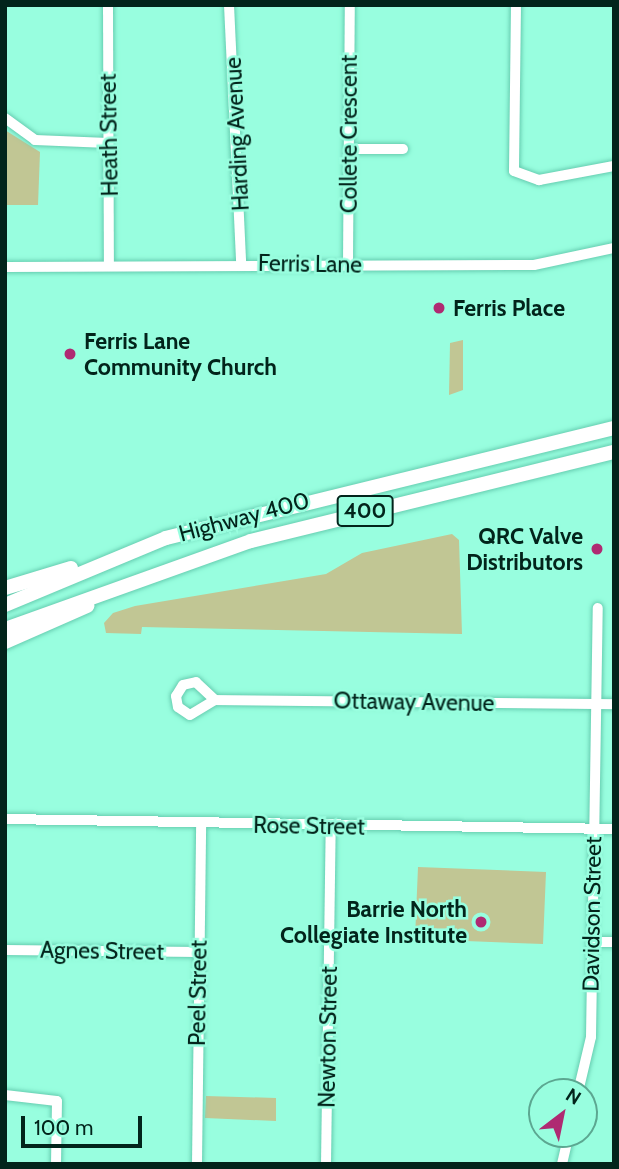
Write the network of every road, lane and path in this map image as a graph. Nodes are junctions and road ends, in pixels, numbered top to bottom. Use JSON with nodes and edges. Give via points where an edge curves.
{"nodes":[{"id":1,"x":108,"y":5,"type":"edge"},
{"id":2,"x":229,"y":5,"type":"edge"},
{"id":3,"x":350,"y":5,"type":"edge"},
{"id":4,"x":516,"y":5,"type":"edge"},
{"id":5,"x":5,"y":118,"type":"edge"},
{"id":6,"x":108,"y":143,"type":"junction"},
{"id":7,"x":350,"y":149,"type":"junction"},
{"id":8,"x":402,"y":149,"type":"dead end"},
{"id":9,"x":614,"y":166,"type":"edge"},
{"id":10,"x":614,"y":248,"type":"edge"},
{"id":11,"x":241,"y":263,"type":"junction"},
{"id":12,"x":348,"y":263,"type":"junction"},
{"id":13,"x":109,"y":265,"type":"junction"},
{"id":14,"x":5,"y":267,"type":"edge"},
{"id":15,"x":614,"y":428,"type":"edge"},
{"id":16,"x":614,"y":452,"type":"edge"},
{"id":17,"x":129,"y":550,"type":"junction"},
{"id":18,"x":120,"y":583,"type":"junction"},
{"id":19,"x":5,"y":588,"type":"edge"},
{"id":20,"x":5,"y":606,"type":"edge"},
{"id":21,"x":598,"y":608,"type":"dead end"},
{"id":22,"x":5,"y":629,"type":"edge"},
{"id":23,"x":5,"y":642,"type":"edge"},
{"id":24,"x":215,"y":700,"type":"dead end"},
{"id":25,"x":596,"y":704,"type":"junction"},
{"id":26,"x":614,"y":704,"type":"edge"},
{"id":27,"x":5,"y":819,"type":"edge"},
{"id":28,"x":201,"y":822,"type":"junction"},
{"id":29,"x":331,"y":827,"type":"junction"},
{"id":30,"x":593,"y":829,"type":"junction"},
{"id":31,"x":614,"y":829,"type":"edge"},
{"id":32,"x":592,"y":942,"type":"junction"},
{"id":33,"x":614,"y":942,"type":"edge"},
{"id":34,"x":5,"y":950,"type":"edge"},
{"id":35,"x":198,"y":952,"type":"junction"},
{"id":36,"x":581,"y":1078,"type":"edge"},
{"id":37,"x":5,"y":1095,"type":"edge"},
{"id":38,"x":56,"y":1164,"type":"edge"},
{"id":39,"x":197,"y":1164,"type":"edge"},
{"id":40,"x":326,"y":1164,"type":"edge"}],
"edges":[{"from":1,"to":6,"type":"street","name":"Heath Street"},
{"from":2,"to":11,"type":"street","name":"Harding Avenue"},
{"from":3,"to":7,"type":"street","name":"Collete Crescent"},
{"from":4,"to":9,"type":"street","via":[[514,171],[539,180]]},
{"from":5,"to":6,"type":"street","via":[[35,140]]},
{"from":6,"to":13,"type":"street","name":"Heath Street"},
{"from":7,"to":8,"type":"street"},
{"from":7,"to":12,"type":"street","name":"Collete Crescent"},
{"from":10,"to":12,"type":"street","name":"Ferris Lane","via":[[534,265]]},
{"from":11,"to":12,"type":"street","name":"Ferris Lane"},
{"from":11,"to":13,"type":"street","name":"Ferris Lane"},
{"from":13,"to":14,"type":"street","name":"Ferris Lane"},
{"from":15,"to":17,"type":"highway","name":"Highway 400","number":"400","via":[[309,498]]},
{"from":16,"to":18,"type":"highway","name":"Highway 400","number":"400","via":[[315,524]]},
{"from":17,"to":19,"type":"highway"},
{"from":17,"to":20,"type":"highway","name":"Highway 400","number":"400"},
{"from":18,"to":22,"type":"highway","name":"Highway 400","number":"400"},
{"from":18,"to":23,"type":"highway","via":[[84,607]]},
{"from":21,"to":25,"type":"street","name":"Davidson Street"},
{"from":24,"to":25,"type":"street","name":"Ottaway Avenue"},
{"from":25,"to":26,"type":"street","name":"Ottaway Avenue"},
{"from":25,"to":30,"type":"street","name":"Davidson Street"},
{"from":27,"to":28,"type":"street","name":"Rose Street"},
{"from":28,"to":29,"type":"street","name":"Rose Street"},
{"from":28,"to":35,"type":"street","name":"Peel Street"},
{"from":29,"to":30,"type":"street","name":"Rose Street"},
{"from":29,"to":40,"type":"street","name":"Newton Street"},
{"from":30,"to":31,"type":"street","name":"Rose Street"},
{"from":30,"to":32,"type":"street","name":"Davidson Street"},
{"from":32,"to":33,"type":"street"},
{"from":32,"to":36,"type":"street","name":"Davidson Street","via":[[591,1037]]},
{"from":34,"to":35,"type":"street","name":"Agnes Street"},
{"from":35,"to":39,"type":"street","name":"Peel Street"},
{"from":37,"to":38,"type":"street","via":[[55,1098]]}]}
